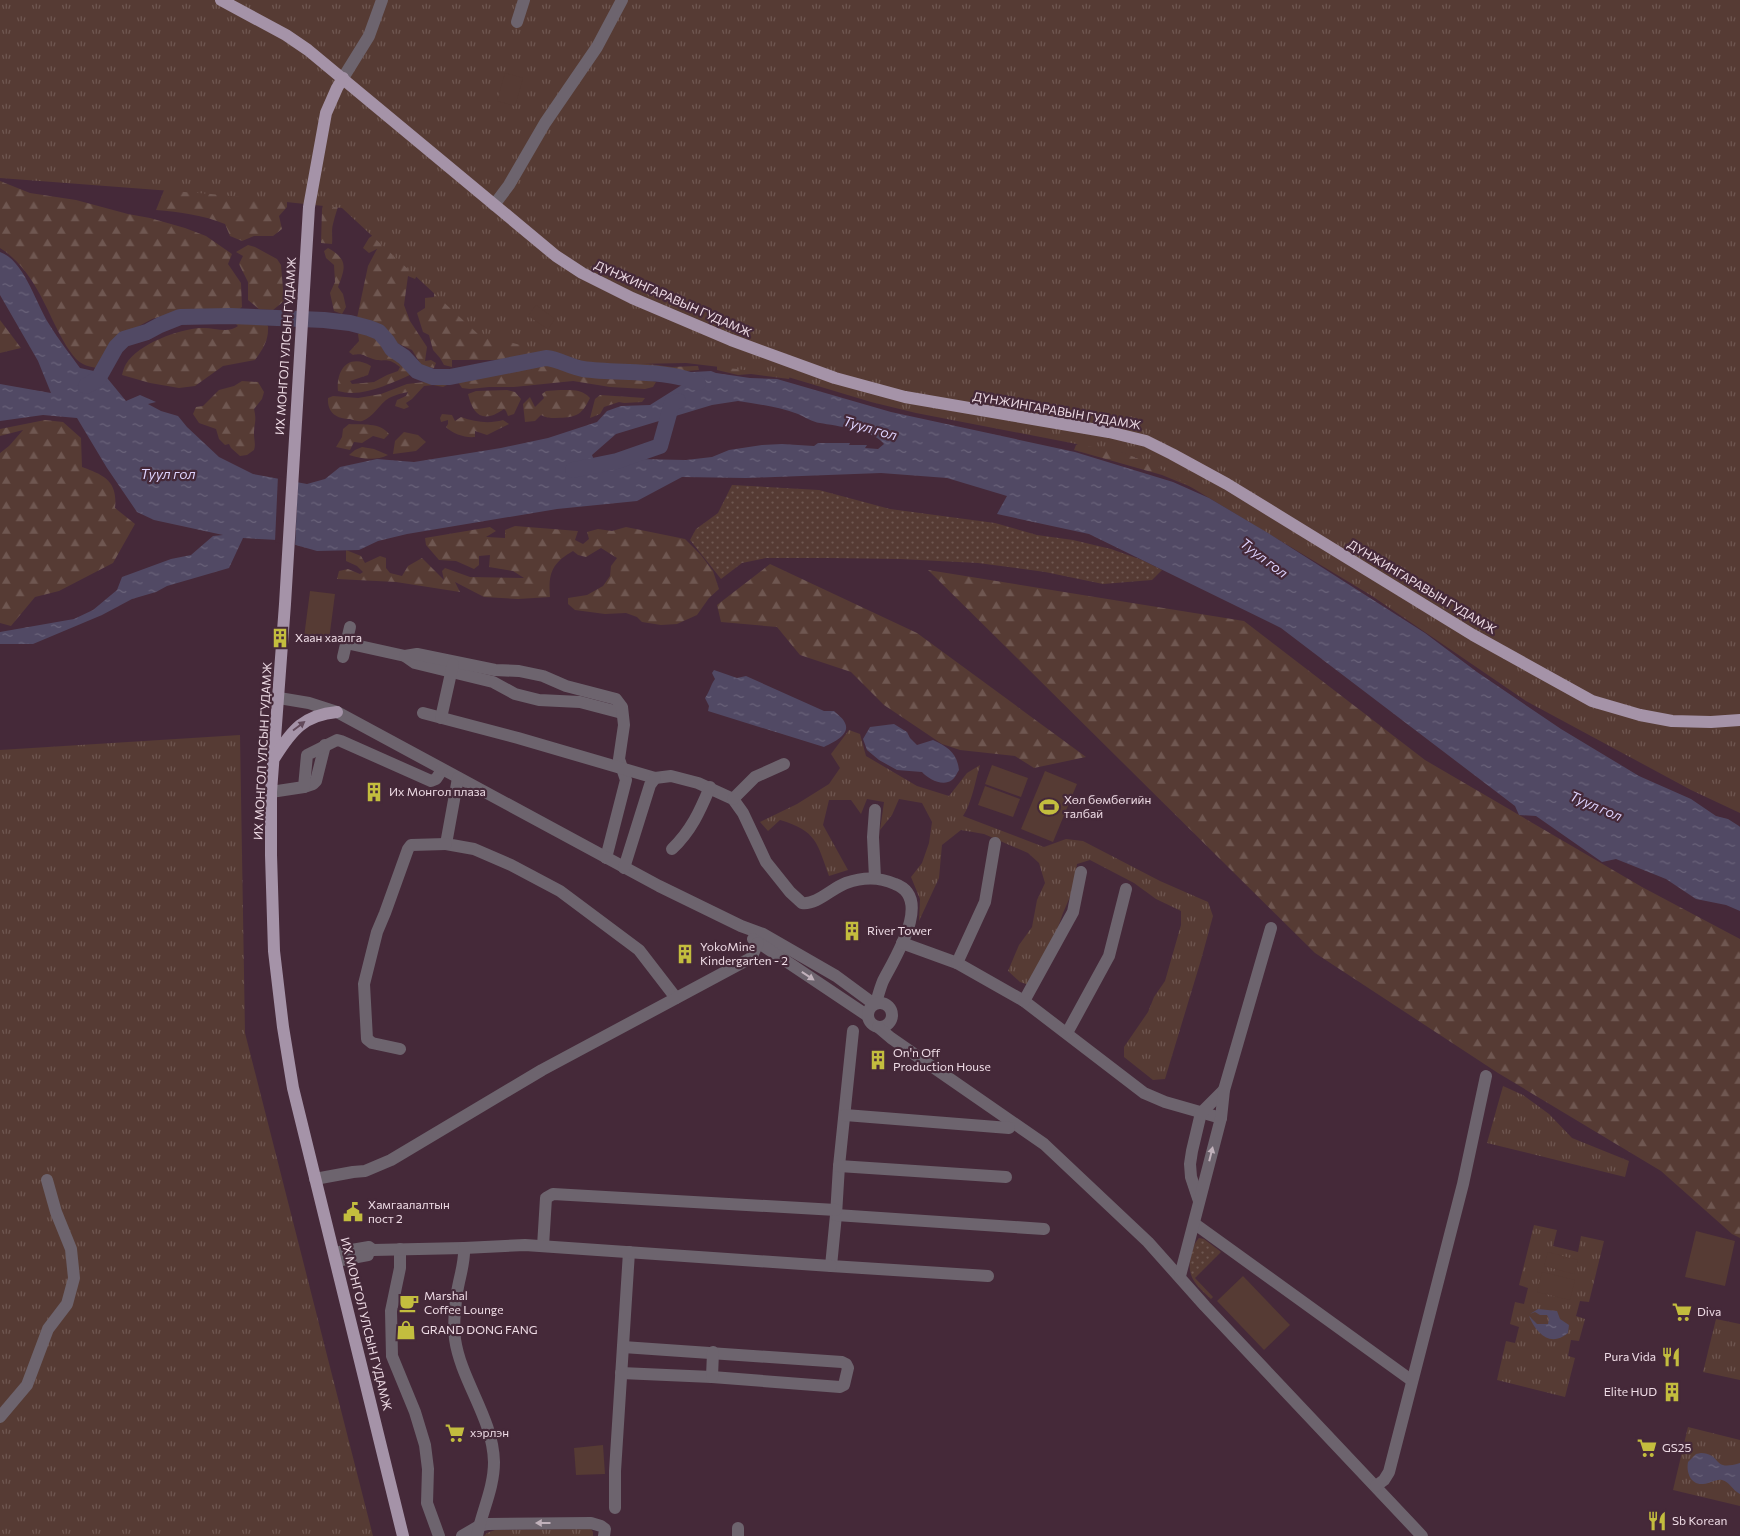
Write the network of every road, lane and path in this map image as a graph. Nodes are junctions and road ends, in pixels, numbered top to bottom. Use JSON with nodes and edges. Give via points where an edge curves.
{"nodes":[{"id":1,"x":221,"y":0,"type":"edge"},
{"id":2,"x":381,"y":0,"type":"edge"},
{"id":3,"x":524,"y":0,"type":"edge"},
{"id":4,"x":622,"y":0,"type":"edge"},
{"id":5,"x":517,"y":22,"type":"dead end"},
{"id":6,"x":343,"y":78,"type":"junction"},
{"id":7,"x":494,"y":205,"type":"junction"},
{"id":8,"x":350,"y":627,"type":"dead end"},
{"id":9,"x":346,"y":643,"type":"junction"},
{"id":10,"x":343,"y":657,"type":"dead end"},
{"id":11,"x":452,"y":666,"type":"junction"},
{"id":12,"x":279,"y":698,"type":"junction"},
{"id":13,"x":337,"y":712,"type":"junction"},
{"id":14,"x":423,"y":713,"type":"dead end"},
{"id":15,"x":622,"y":713,"type":"junction"},
{"id":16,"x":441,"y":718,"type":"junction"},
{"id":17,"x":1740,"y":720,"type":"edge"},
{"id":18,"x":274,"y":759,"type":"junction"},
{"id":19,"x":784,"y":764,"type":"dead end"},
{"id":20,"x":622,"y":769,"type":"junction"},
{"id":21,"x":442,"y":770,"type":"junction"},
{"id":22,"x":458,"y":778,"type":"junction"},
{"id":23,"x":655,"y":778,"type":"junction"},
{"id":24,"x":710,"y":787,"type":"junction"},
{"id":25,"x":271,"y":792,"type":"junction"},
{"id":26,"x":733,"y":799,"type":"junction"},
{"id":27,"x":875,"y":810,"type":"dead end"},
{"id":28,"x":995,"y":843,"type":"dead end"},
{"id":29,"x":446,"y":844,"type":"junction"},
{"id":30,"x":672,"y":849,"type":"dead end"},
{"id":31,"x":606,"y":858,"type":"junction"},
{"id":32,"x":624,"y":868,"type":"junction"},
{"id":33,"x":1081,"y":872,"type":"dead end"},
{"id":34,"x":875,"y":878,"type":"junction"},
{"id":35,"x":1126,"y":889,"type":"dead end"},
{"id":36,"x":741,"y":926,"type":"junction"},
{"id":37,"x":1270,"y":928,"type":"dead end"},
{"id":38,"x":902,"y":942,"type":"junction"},
{"id":39,"x":758,"y":943,"type":"junction"},
{"id":40,"x":957,"y":962,"type":"junction"},
{"id":41,"x":676,"y":998,"type":"junction"},
{"id":42,"x":1024,"y":1001,"type":"junction"},
{"id":43,"x":878,"y":1004,"type":"junction"},
{"id":44,"x":868,"y":1016,"type":"junction"},
{"id":45,"x":884,"y":1024,"type":"junction"},
{"id":46,"x":853,"y":1030,"type":"dead end"},
{"id":47,"x":1067,"y":1033,"type":"junction"},
{"id":48,"x":400,"y":1050,"type":"dead end"},
{"id":49,"x":1486,"y":1076,"type":"dead end"},
{"id":50,"x":1224,"y":1090,"type":"junction"},
{"id":51,"x":1201,"y":1113,"type":"junction"},
{"id":52,"x":845,"y":1115,"type":"junction"},
{"id":53,"x":1221,"y":1118,"type":"junction"},
{"id":54,"x":1009,"y":1128,"type":"dead end"},
{"id":55,"x":839,"y":1166,"type":"junction"},
{"id":56,"x":1006,"y":1177,"type":"dead end"},
{"id":57,"x":315,"y":1179,"type":"junction"},
{"id":58,"x":47,"y":1180,"type":"dead end"},
{"id":59,"x":1199,"y":1201,"type":"junction"},
{"id":60,"x":836,"y":1213,"type":"junction"},
{"id":61,"x":1195,"y":1224,"type":"junction"},
{"id":62,"x":1044,"y":1229,"type":"dead end"},
{"id":63,"x":543,"y":1246,"type":"junction"},
{"id":64,"x":464,"y":1248,"type":"junction"},
{"id":65,"x":400,"y":1249,"type":"junction"},
{"id":66,"x":629,"y":1252,"type":"junction"},
{"id":67,"x":335,"y":1257,"type":"junction"},
{"id":68,"x":831,"y":1266,"type":"junction"},
{"id":69,"x":988,"y":1276,"type":"dead end"},
{"id":70,"x":1180,"y":1276,"type":"junction"},
{"id":71,"x":623,"y":1347,"type":"junction"},
{"id":72,"x":713,"y":1352,"type":"junction"},
{"id":73,"x":621,"y":1373,"type":"junction"},
{"id":74,"x":712,"y":1377,"type":"junction"},
{"id":75,"x":1411,"y":1380,"type":"junction"},
{"id":76,"x":0,"y":1417,"type":"edge"},
{"id":77,"x":1376,"y":1486,"type":"junction"},
{"id":78,"x":615,"y":1508,"type":"dead end"},
{"id":79,"x":478,"y":1531,"type":"edge"},
{"id":80,"x":403,"y":1536,"type":"edge"},
{"id":81,"x":439,"y":1536,"type":"edge"},
{"id":82,"x":462,"y":1536,"type":"edge"},
{"id":83,"x":604,"y":1536,"type":"edge"},
{"id":84,"x":1422,"y":1536,"type":"edge"}],
"edges":[{"from":1,"to":6,"type":"main road","via":[[297,42]]},
{"from":2,"to":6,"type":"street","via":[[369,36]]},
{"from":3,"to":5,"type":"street"},
{"from":4,"to":7,"type":"street","via":[[597,47]]},
{"from":6,"to":7,"type":"main road","name":"ДҮНЖИНГАРАВЫН ГУДАМЖ"},
{"from":6,"to":12,"type":"main road","name":"ИХ МОНГОЛ УЛСЫН ГУДАМЖ","via":[[326,113],[309,207]]},
{"from":7,"to":17,"type":"main road","name":"ДҮНЖИНГАРАВЫН ГУДАМЖ","via":[[556,256],[588,277],[766,354],[905,397],[1109,432],[1153,444],[1592,701],[1672,721]]},
{"from":8,"to":9,"type":"street"},
{"from":9,"to":10,"type":"street"},
{"from":9,"to":11,"type":"street","via":[[405,656],[417,654]]},
{"from":11,"to":15,"type":"street","via":[[515,694],[539,700],[580,702]]},
{"from":11,"to":15,"type":"street","via":[[543,676],[566,686],[616,699]]},
{"from":11,"to":16,"type":"street"},
{"from":12,"to":13,"type":"street","via":[[309,702]]},
{"from":12,"to":18,"type":"main road","name":"ИХ МОНГОЛ УЛСЫН ГУДАМЖ"},
{"from":18,"to":13,"type":"main road","one_way":true,"via":[[296,728],[310,718]]},
{"from":13,"to":21,"type":"street"},
{"from":14,"to":16,"type":"street"},
{"from":15,"to":20,"type":"street","via":[[624,725],[619,759]]},
{"from":16,"to":20,"type":"street"},
{"from":18,"to":25,"type":"main road","name":"ИХ МОНГОЛ УЛСЫН ГУДАМЖ"},
{"from":19,"to":26,"type":"street","via":[[755,777]]},
{"from":20,"to":23,"type":"street"},
{"from":20,"to":31,"type":"street","via":[[626,780]]},
{"from":21,"to":22,"type":"street"},
{"from":21,"to":25,"type":"street","via":[[432,781],[336,740],[325,745],[313,784]]},
{"from":22,"to":29,"type":"street"},
{"from":22,"to":31,"type":"street"},
{"from":23,"to":24,"type":"street","via":[[671,776]]},
{"from":23,"to":32,"type":"street"},
{"from":24,"to":26,"type":"street"},
{"from":24,"to":30,"type":"street","via":[[684,838]]},
{"from":25,"to":57,"type":"main road","name":"ИХ МОНГОЛ УЛСЫН ГУДАМЖ","via":[[274,951],[279,1000],[288,1063]]},
{"from":26,"to":34,"type":"street","via":[[766,862],[802,903],[812,902],[845,883]]},
{"from":27,"to":34,"type":"street"},
{"from":28,"to":40,"type":"street","via":[[985,902]]},
{"from":29,"to":41,"type":"street","via":[[474,849],[511,864],[560,891],[639,950]]},
{"from":29,"to":48,"type":"street","via":[[416,844],[408,848],[377,932],[364,984],[367,1039]]},
{"from":31,"to":32,"type":"street"},
{"from":32,"to":36,"type":"street"},
{"from":33,"to":42,"type":"street","via":[[1073,912]]},
{"from":34,"to":38,"type":"street","via":[[901,886],[910,900],[912,916]]},
{"from":35,"to":47,"type":"street","via":[[1110,956]]},
{"from":36,"to":39,"type":"street"},
{"from":36,"to":43,"type":"street","via":[[763,934]]},
{"from":37,"to":50,"type":"street"},
{"from":38,"to":40,"type":"street"},
{"from":38,"to":43,"type":"street","via":[[882,984]]},
{"from":39,"to":41,"type":"street","via":[[751,958]]},
{"from":39,"to":44,"type":"street","one_way":true},
{"from":40,"to":42,"type":"street"},
{"from":41,"to":57,"type":"street","via":[[542,1070],[391,1160],[365,1171]]},
{"from":42,"to":47,"type":"street"},
{"from":43,"to":44,"type":"street","via":[[869,1009]]},
{"from":43,"to":45,"type":"street","via":[[890,1007],[892,1012]]},
{"from":44,"to":45,"type":"street","via":[[871,1023]]},
{"from":45,"to":70,"type":"street","via":[[903,1045],[1044,1144]]},
{"from":46,"to":52,"type":"street"},
{"from":47,"to":51,"type":"street","via":[[1144,1094]]},
{"from":49,"to":75,"type":"street","via":[[1463,1184]]},
{"from":50,"to":51,"type":"street"},
{"from":50,"to":53,"type":"street"},
{"from":51,"to":53,"type":"street"},
{"from":51,"to":59,"type":"street","via":[[1190,1164]]},
{"from":52,"to":54,"type":"street"},
{"from":52,"to":55,"type":"street"},
{"from":59,"to":53,"type":"street","one_way":true},
{"from":55,"to":56,"type":"street"},
{"from":55,"to":60,"type":"street"},
{"from":57,"to":67,"type":"main road","name":"ИХ МОНГОЛ УЛСЫН ГУДАМЖ"},
{"from":58,"to":76,"type":"street","via":[[71,1249],[74,1278],[67,1304],[48,1329],[27,1385]]},
{"from":59,"to":61,"type":"street"},
{"from":60,"to":62,"type":"street"},
{"from":60,"to":63,"type":"street","via":[[552,1194],[546,1198]]},
{"from":60,"to":68,"type":"street"},
{"from":61,"to":70,"type":"street"},
{"from":61,"to":75,"type":"street"},
{"from":63,"to":64,"type":"street"},
{"from":63,"to":66,"type":"street"},
{"from":64,"to":65,"type":"street"},
{"from":64,"to":79,"type":"street","via":[[455,1339],[491,1438],[494,1462],[489,1496]]},
{"from":65,"to":67,"type":"street"},
{"from":65,"to":81,"type":"street","via":[[400,1268],[390,1311],[392,1356],[422,1436],[428,1469],[427,1503]]},
{"from":66,"to":68,"type":"street"},
{"from":66,"to":71,"type":"street"},
{"from":67,"to":80,"type":"main road","name":"ИХ МОНГОЛ УЛСЫН ГУДАМЖ"},
{"from":68,"to":69,"type":"street"},
{"from":70,"to":77,"type":"street"},
{"from":71,"to":72,"type":"street"},
{"from":71,"to":73,"type":"street"},
{"from":72,"to":74,"type":"street"},
{"from":72,"to":74,"type":"street","via":[[842,1362],[848,1368],[844,1385],[840,1387]]},
{"from":73,"to":74,"type":"street"},
{"from":73,"to":78,"type":"street"},
{"from":75,"to":77,"type":"street","via":[[1389,1472]]},
{"from":77,"to":84,"type":"street"},
{"from":79,"to":82,"type":"street"},
{"from":83,"to":79,"type":"street","one_way":true,"via":[[605,1529],[592,1523],[488,1524]]}]}
